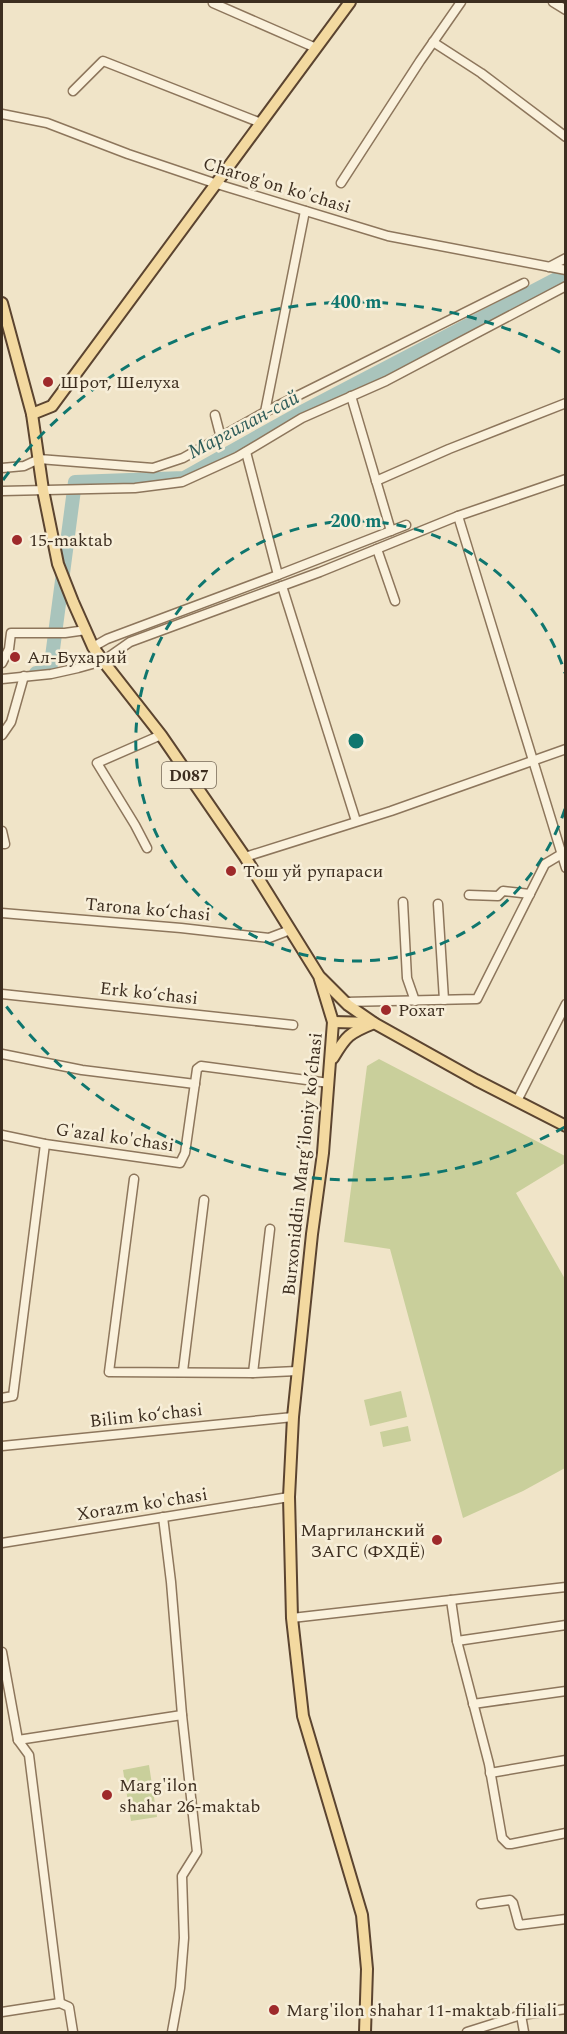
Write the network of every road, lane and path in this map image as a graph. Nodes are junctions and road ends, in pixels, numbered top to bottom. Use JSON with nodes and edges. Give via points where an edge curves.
{"nodes":[{"id":1,"x":350,"y":2,"type":"edge"},
{"id":2,"x":461,"y":2,"type":"edge"},
{"id":3,"x":554,"y":2,"type":"edge"},
{"id":4,"x":213,"y":3,"type":"dead end"},
{"id":5,"x":566,"y":10,"type":"edge"},
{"id":6,"x":433,"y":42,"type":"junction"},
{"id":7,"x":316,"y":48,"type":"junction"},
{"id":8,"x":73,"y":90,"type":"dead end"},
{"id":9,"x":2,"y":114,"type":"edge"},
{"id":10,"x":261,"y":123,"type":"junction"},
{"id":11,"x":566,"y":137,"type":"edge"},
{"id":12,"x":341,"y":183,"type":"dead end"},
{"id":13,"x":217,"y":184,"type":"junction"},
{"id":14,"x":304,"y":211,"type":"junction"},
{"id":15,"x":566,"y":258,"type":"edge"},
{"id":16,"x":549,"y":267,"type":"junction"},
{"id":17,"x":566,"y":270,"type":"edge"},
{"id":18,"x":524,"y":283,"type":"dead end"},
{"id":19,"x":566,"y":286,"type":"edge"},
{"id":20,"x":2,"y":303,"type":"edge"},
{"id":21,"x":351,"y":396,"type":"junction"},
{"id":22,"x":566,"y":403,"type":"edge"},
{"id":23,"x":265,"y":412,"type":"junction"},
{"id":24,"x":32,"y":414,"type":"junction"},
{"id":25,"x":215,"y":415,"type":"dead end"},
{"id":26,"x":221,"y":438,"type":"junction"},
{"id":27,"x":246,"y":452,"type":"junction"},
{"id":28,"x":39,"y":459,"type":"junction"},
{"id":29,"x":2,"y":468,"type":"edge"},
{"id":30,"x":566,"y":479,"type":"edge"},
{"id":31,"x":376,"y":481,"type":"junction"},
{"id":32,"x":44,"y":490,"type":"junction"},
{"id":33,"x":2,"y":491,"type":"edge"},
{"id":34,"x":458,"y":516,"type":"junction"},
{"id":35,"x":406,"y":525,"type":"dead end"},
{"id":36,"x":391,"y":531,"type":"junction"},
{"id":37,"x":377,"y":549,"type":"junction"},
{"id":38,"x":278,"y":575,"type":"junction"},
{"id":39,"x":282,"y":586,"type":"junction"},
{"id":40,"x":395,"y":601,"type":"dead end"},
{"id":41,"x":86,"y":630,"type":"junction"},
{"id":42,"x":6,"y":632,"type":"edge"},
{"id":43,"x":93,"y":646,"type":"junction"},
{"id":44,"x":103,"y":661,"type":"junction"},
{"id":45,"x":2,"y":663,"type":"edge"},
{"id":46,"x":24,"y":676,"type":"junction"},
{"id":47,"x":2,"y":679,"type":"edge"},
{"id":48,"x":2,"y":735,"type":"edge"},
{"id":49,"x":161,"y":735,"type":"junction"},
{"id":50,"x":566,"y":749,"type":"edge"},
{"id":51,"x":533,"y":760,"type":"junction"},
{"id":52,"x":356,"y":821,"type":"junction"},
{"id":53,"x":2,"y":831,"type":"edge"},
{"id":54,"x":5,"y":844,"type":"dead end"},
{"id":55,"x":147,"y":848,"type":"dead end"},
{"id":56,"x":563,"y":853,"type":"edge"},
{"id":57,"x":245,"y":857,"type":"junction"},
{"id":58,"x":566,"y":868,"type":"edge"},
{"id":59,"x":530,"y":894,"type":"junction"},
{"id":60,"x":469,"y":895,"type":"dead end"},
{"id":61,"x":403,"y":902,"type":"dead end"},
{"id":62,"x":438,"y":904,"type":"dead end"},
{"id":63,"x":2,"y":914,"type":"edge"},
{"id":64,"x":290,"y":930,"type":"junction"},
{"id":65,"x":319,"y":976,"type":"junction"},
{"id":66,"x":2,"y":994,"type":"edge"},
{"id":67,"x":444,"y":1000,"type":"junction"},
{"id":68,"x":415,"y":1001,"type":"junction"},
{"id":69,"x":345,"y":1002,"type":"junction"},
{"id":70,"x":566,"y":1004,"type":"edge"},
{"id":71,"x":333,"y":1022,"type":"junction"},
{"id":72,"x":374,"y":1023,"type":"junction"},
{"id":73,"x":293,"y":1025,"type":"dead end"},
{"id":74,"x":2,"y":1054,"type":"edge"},
{"id":75,"x":331,"y":1060,"type":"junction"},
{"id":76,"x":329,"y":1083,"type":"junction"},
{"id":77,"x":195,"y":1084,"type":"junction"},
{"id":78,"x":517,"y":1101,"type":"junction"},
{"id":79,"x":566,"y":1125,"type":"edge"},
{"id":80,"x":2,"y":1135,"type":"edge"},
{"id":81,"x":45,"y":1144,"type":"junction"},
{"id":82,"x":134,"y":1179,"type":"dead end"},
{"id":83,"x":204,"y":1200,"type":"dead end"},
{"id":84,"x":270,"y":1229,"type":"dead end"},
{"id":85,"x":183,"y":1371,"type":"junction"},
{"id":86,"x":297,"y":1371,"type":"junction"},
{"id":87,"x":253,"y":1373,"type":"junction"},
{"id":88,"x":2,"y":1398,"type":"edge"},
{"id":89,"x":293,"y":1417,"type":"junction"},
{"id":90,"x":2,"y":1446,"type":"edge"},
{"id":91,"x":288,"y":1497,"type":"junction"},
{"id":92,"x":163,"y":1517,"type":"junction"},
{"id":93,"x":2,"y":1542,"type":"edge"},
{"id":94,"x":566,"y":1587,"type":"edge"},
{"id":95,"x":451,"y":1600,"type":"junction"},
{"id":96,"x":292,"y":1618,"type":"junction"},
{"id":97,"x":566,"y":1625,"type":"edge"},
{"id":98,"x":457,"y":1641,"type":"junction"},
{"id":99,"x":2,"y":1652,"type":"edge"},
{"id":100,"x":566,"y":1691,"type":"edge"},
{"id":101,"x":473,"y":1704,"type":"junction"},
{"id":102,"x":182,"y":1715,"type":"junction"},
{"id":103,"x":18,"y":1740,"type":"junction"},
{"id":104,"x":566,"y":1760,"type":"edge"},
{"id":105,"x":490,"y":1773,"type":"junction"},
{"id":106,"x":566,"y":1833,"type":"edge"},
{"id":107,"x":481,"y":1904,"type":"dead end"},
{"id":108,"x":566,"y":1919,"type":"edge"},
{"id":109,"x":60,"y":2003,"type":"junction"},
{"id":110,"x":566,"y":2009,"type":"edge"},
{"id":111,"x":2,"y":2012,"type":"edge"},
{"id":112,"x":521,"y":2015,"type":"junction"},
{"id":113,"x":73,"y":2032,"type":"edge"},
{"id":114,"x":172,"y":2032,"type":"edge"},
{"id":115,"x":365,"y":2032,"type":"edge"},
{"id":116,"x":467,"y":2032,"type":"edge"},
{"id":117,"x":524,"y":2032,"type":"edge"}],
"edges":[{"from":1,"to":7,"type":"main road"},
{"from":2,"to":6,"type":"street"},
{"from":3,"to":5,"type":"street"},
{"from":4,"to":7,"type":"street"},
{"from":6,"to":11,"type":"street"},
{"from":6,"to":12,"type":"street"},
{"from":7,"to":10,"type":"main road"},
{"from":8,"to":10,"type":"street","via":[[103,61]]},
{"from":9,"to":13,"type":"street","name":"Charog'on ko'chasi","via":[[47,123]]},
{"from":10,"to":13,"type":"main road"},
{"from":13,"to":14,"type":"street","name":"Charog'on ko'chasi"},
{"from":13,"to":24,"type":"main road","via":[[52,406]]},
{"from":14,"to":16,"type":"street","name":"Charog'on ko'chasi","via":[[388,236]]},
{"from":14,"to":23,"type":"street"},
{"from":15,"to":16,"type":"street"},
{"from":16,"to":17,"type":"street","name":"Charog'on ko'chasi"},
{"from":18,"to":23,"type":"street"},
{"from":19,"to":21,"type":"street"},
{"from":20,"to":24,"type":"main road","name":"Burxoniddin Marg’iloniy ko’chasi","number":"D087"},
{"from":21,"to":27,"type":"street","via":[[302,418]]},
{"from":21,"to":31,"type":"street"},
{"from":22,"to":31,"type":"street"},
{"from":23,"to":26,"type":"street"},
{"from":24,"to":28,"type":"main road","name":"Burxoniddin Marg’iloniy ko’chasi","number":"D087"},
{"from":25,"to":26,"type":"street"},
{"from":26,"to":28,"type":"street","via":[[153,468]]},
{"from":27,"to":32,"type":"street","via":[[182,482],[135,488]]},
{"from":27,"to":38,"type":"street"},
{"from":28,"to":29,"type":"street","via":[[24,466]]},
{"from":28,"to":32,"type":"main road","name":"Burxoniddin Marg’iloniy ko’chasi","number":"D087"},
{"from":30,"to":34,"type":"street"},
{"from":31,"to":36,"type":"street"},
{"from":32,"to":33,"type":"street"},
{"from":32,"to":41,"type":"main road","name":"Burxoniddin Marg’iloniy ko’chasi","number":"D087","via":[[58,564]]},
{"from":34,"to":37,"type":"street"},
{"from":34,"to":51,"type":"street"},
{"from":35,"to":36,"type":"street"},
{"from":36,"to":38,"type":"street"},
{"from":37,"to":39,"type":"street"},
{"from":37,"to":40,"type":"street"},
{"from":38,"to":43,"type":"street"},
{"from":39,"to":44,"type":"street","via":[[130,642]]},
{"from":39,"to":52,"type":"street"},
{"from":41,"to":42,"type":"street"},
{"from":41,"to":43,"type":"main road","name":"Burxoniddin Marg’iloniy ko’chasi","number":"D087"},
{"from":42,"to":45,"type":"street","via":[[9,649]]},
{"from":43,"to":44,"type":"main road","name":"Burxoniddin Marg’iloniy ko’chasi","number":"D087"},
{"from":44,"to":46,"type":"street","via":[[51,674]]},
{"from":44,"to":49,"type":"main road","name":"Burxoniddin Marg’iloniy ko’chasi","number":"D087"},
{"from":46,"to":47,"type":"street"},
{"from":46,"to":48,"type":"street","via":[[11,722]]},
{"from":49,"to":55,"type":"street","via":[[97,763]]},
{"from":49,"to":57,"type":"main road","name":"Burxoniddin Marg’iloniy ko’chasi","number":"D087"},
{"from":50,"to":51,"type":"street"},
{"from":51,"to":52,"type":"street"},
{"from":51,"to":56,"type":"street"},
{"from":52,"to":57,"type":"street"},
{"from":53,"to":54,"type":"street"},
{"from":56,"to":58,"type":"street"},
{"from":56,"to":59,"type":"street","via":[[545,864]]},
{"from":57,"to":64,"type":"main road","name":"Burxoniddin Marg’iloniy ko’chasi","number":"D087"},
{"from":59,"to":60,"type":"street","via":[[503,891],[498,896]]},
{"from":59,"to":67,"type":"street","via":[[479,997]]},
{"from":61,"to":68,"type":"street","via":[[407,978]]},
{"from":62,"to":67,"type":"street"},
{"from":63,"to":64,"type":"street","name":"Tarona koʻchasi","via":[[269,938]]},
{"from":64,"to":65,"type":"main road","name":"Burxoniddin Marg’iloniy ko’chasi","number":"D087"},
{"from":65,"to":69,"type":"main road","number":"D087"},
{"from":65,"to":71,"type":"main road","name":"Burxoniddin Marg’iloniy ko’chasi","number":"D087"},
{"from":66,"to":73,"type":"street","name":"Erk koʻchasi"},
{"from":67,"to":68,"type":"street"},
{"from":68,"to":69,"type":"street"},
{"from":69,"to":72,"type":"main road","number":"D087"},
{"from":70,"to":78,"type":"street"},
{"from":71,"to":72,"type":"main road","number":"D087"},
{"from":71,"to":75,"type":"main road","name":"Burxoniddin Marg’iloniy ko’chasi","number":"D087"},
{"from":72,"to":75,"type":"main road","via":[[345,1038]]},
{"from":72,"to":78,"type":"main road","number":"D087"},
{"from":74,"to":77,"type":"street","via":[[82,1070]]},
{"from":75,"to":76,"type":"main road","name":"Burxoniddin Marg’iloniy ko’chasi"},
{"from":76,"to":77,"type":"street","via":[[207,1065],[197,1069]]},
{"from":76,"to":86,"type":"main road","name":"Burxoniddin Marg’iloniy ko’chasi"},
{"from":77,"to":81,"type":"street","name":"G'azal ko'chasi","via":[[185,1153],[180,1163]]},
{"from":78,"to":79,"type":"main road","number":"D087"},
{"from":80,"to":81,"type":"street","name":"G'azal ko'chasi"},
{"from":81,"to":88,"type":"street","via":[[13,1396]]},
{"from":82,"to":85,"type":"street","via":[[109,1372]]},
{"from":83,"to":85,"type":"street"},
{"from":84,"to":87,"type":"street"},
{"from":85,"to":87,"type":"street"},
{"from":86,"to":87,"type":"street"},
{"from":86,"to":89,"type":"main road","name":"Burxoniddin Marg’iloniy ko’chasi"},
{"from":89,"to":90,"type":"street","name":"Bilim koʻchasi"},
{"from":89,"to":91,"type":"main road","name":"Burxoniddin Marg’iloniy ko’chasi"},
{"from":91,"to":92,"type":"street","name":"Xorazm ko'chasi"},
{"from":91,"to":96,"type":"main road","name":"Burxoniddin Marg’iloniy ko’chasi"},
{"from":92,"to":93,"type":"street","name":"Xorazm ko'chasi"},
{"from":92,"to":102,"type":"street"},
{"from":94,"to":95,"type":"street"},
{"from":95,"to":96,"type":"street"},
{"from":95,"to":98,"type":"street"},
{"from":96,"to":115,"type":"main road","name":"Burxoniddin Marg’iloniy ko’chasi","via":[[303,1716],[362,1916],[367,1969]]},
{"from":97,"to":98,"type":"street"},
{"from":98,"to":101,"type":"street"},
{"from":99,"to":103,"type":"street"},
{"from":100,"to":101,"type":"street"},
{"from":101,"to":105,"type":"street"},
{"from":102,"to":103,"type":"street"},
{"from":102,"to":114,"type":"street","via":[[197,1852],[182,1876],[184,1938]]},
{"from":103,"to":109,"type":"street","via":[[29,1755]]},
{"from":104,"to":105,"type":"street"},
{"from":105,"to":106,"type":"street","via":[[504,1842]]},
{"from":107,"to":108,"type":"street","via":[[510,1900],[519,1925]]},
{"from":109,"to":111,"type":"street"},
{"from":109,"to":113,"type":"street","via":[[69,2007]]},
{"from":110,"to":112,"type":"street"},
{"from":112,"to":116,"type":"street"},
{"from":112,"to":117,"type":"street"}]}
